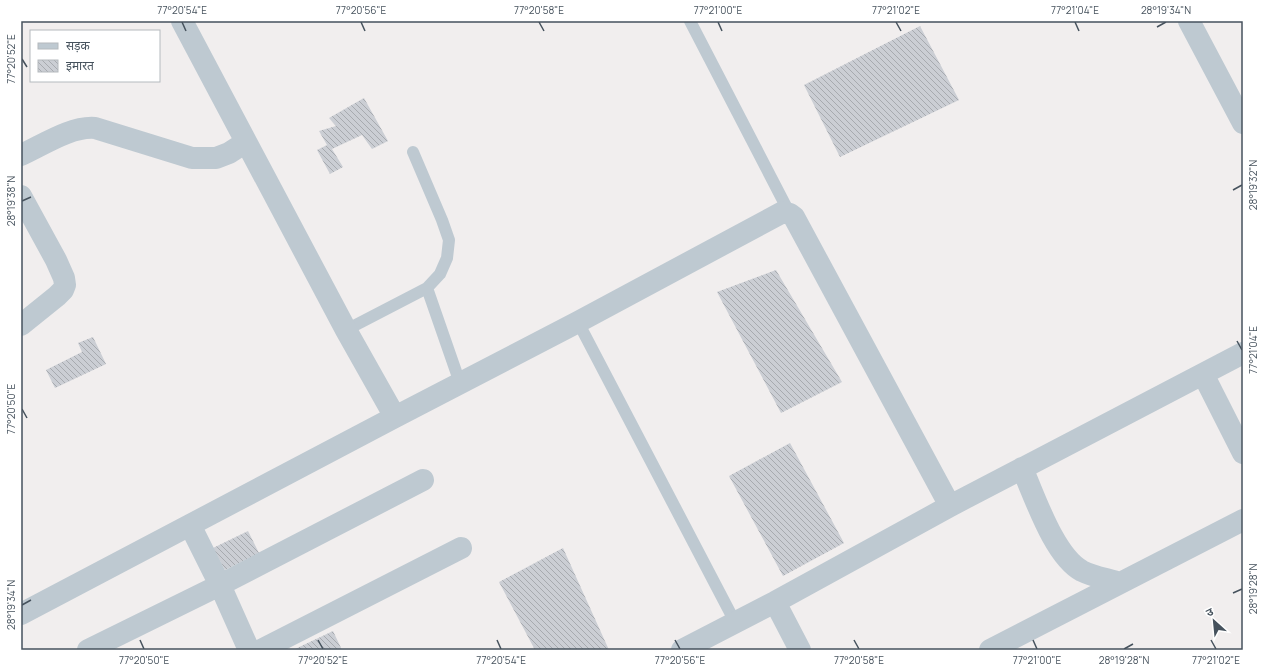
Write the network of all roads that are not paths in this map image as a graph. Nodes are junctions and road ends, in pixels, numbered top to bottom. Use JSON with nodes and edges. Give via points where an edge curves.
{"nodes":[{"id":1,"x":182,"y":21,"type":"edge"},
{"id":2,"x":690,"y":21,"type":"edge"},
{"id":3,"x":1189,"y":21,"type":"edge"},
{"id":4,"x":1243,"y":123,"type":"edge"},
{"id":5,"x":246,"y":142,"type":"junction"},
{"id":6,"x":413,"y":152,"type":"dead end"},
{"id":7,"x":21,"y":155,"type":"edge"},
{"id":8,"x":21,"y":196,"type":"edge"},
{"id":9,"x":790,"y":214,"type":"junction"},
{"id":10,"x":427,"y":288,"type":"junction"},
{"id":11,"x":578,"y":322,"type":"junction"},
{"id":12,"x":21,"y":325,"type":"edge"},
{"id":13,"x":346,"y":330,"type":"junction"},
{"id":14,"x":1243,"y":353,"type":"edge"},
{"id":15,"x":1203,"y":374,"type":"junction"},
{"id":16,"x":460,"y":384,"type":"junction"},
{"id":17,"x":395,"y":417,"type":"junction"},
{"id":18,"x":1243,"y":453,"type":"edge"},
{"id":19,"x":1022,"y":468,"type":"junction"},
{"id":20,"x":423,"y":480,"type":"dead end"},
{"id":21,"x":950,"y":506,"type":"junction"},
{"id":22,"x":1243,"y":520,"type":"edge"},
{"id":23,"x":190,"y":525,"type":"junction"},
{"id":24,"x":461,"y":548,"type":"dead end"},
{"id":25,"x":1120,"y":583,"type":"junction"},
{"id":26,"x":220,"y":585,"type":"junction"},
{"id":27,"x":775,"y":602,"type":"junction"},
{"id":28,"x":21,"y":614,"type":"edge"},
{"id":29,"x":735,"y":622,"type":"junction"},
{"id":30,"x":88,"y":650,"type":"edge"},
{"id":31,"x":249,"y":650,"type":"edge"},
{"id":32,"x":261,"y":650,"type":"edge"},
{"id":33,"x":682,"y":650,"type":"edge"},
{"id":34,"x":800,"y":650,"type":"edge"},
{"id":35,"x":990,"y":650,"type":"edge"}],
"edges":[{"from":1,"to":5,"type":"street"},
{"from":2,"to":9,"type":"lane"},
{"from":3,"to":4,"type":"street"},
{"from":5,"to":7,"type":"street","via":[[216,158],[192,158],[95,128],[84,127]]},
{"from":5,"to":13,"type":"street"},
{"from":6,"to":10,"type":"lane","via":[[449,240],[440,274]]},
{"from":8,"to":12,"type":"street","via":[[56,260],[65,284],[58,296]]},
{"from":9,"to":11,"type":"street","via":[[780,213]]},
{"from":9,"to":21,"type":"street","via":[[794,217]]},
{"from":10,"to":13,"type":"lane"},
{"from":10,"to":16,"type":"lane"},
{"from":11,"to":16,"type":"street"},
{"from":11,"to":29,"type":"lane"},
{"from":13,"to":17,"type":"street"},
{"from":14,"to":15,"type":"street"},
{"from":15,"to":18,"type":"street"},
{"from":15,"to":19,"type":"street"},
{"from":16,"to":17,"type":"street"},
{"from":17,"to":23,"type":"street"},
{"from":19,"to":21,"type":"street"},
{"from":19,"to":25,"type":"street","via":[[1056,544],[1068,560],[1081,570]]},
{"from":20,"to":26,"type":"street"},
{"from":21,"to":27,"type":"street"},
{"from":22,"to":25,"type":"street"},
{"from":23,"to":26,"type":"street"},
{"from":23,"to":28,"type":"street"},
{"from":24,"to":32,"type":"street"},
{"from":25,"to":35,"type":"street"},
{"from":26,"to":30,"type":"street"},
{"from":26,"to":31,"type":"street"},
{"from":27,"to":29,"type":"street"},
{"from":27,"to":34,"type":"street"},
{"from":29,"to":33,"type":"street"}]}
